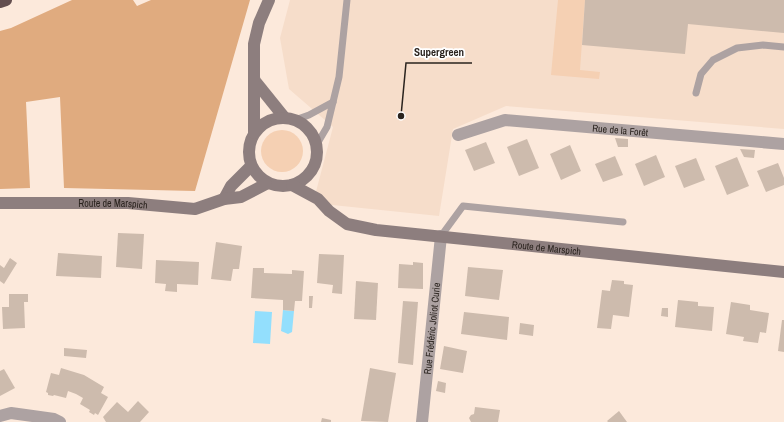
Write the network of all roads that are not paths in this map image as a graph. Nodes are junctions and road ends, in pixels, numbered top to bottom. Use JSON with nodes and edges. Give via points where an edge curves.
{"nodes":[{"id":1,"x":6,"y":0,"type":"edge"},
{"id":2,"x":269,"y":0,"type":"edge"},
{"id":3,"x":347,"y":0,"type":"edge"},
{"id":4,"x":0,"y":2,"type":"edge"},
{"id":5,"x":784,"y":47,"type":"edge"},
{"id":6,"x":255,"y":81,"type":"junction"},
{"id":7,"x":696,"y":92,"type":"dead end"},
{"id":8,"x":333,"y":102,"type":"junction"},
{"id":9,"x":289,"y":118,"type":"junction"},
{"id":10,"x":254,"y":133,"type":"junction"},
{"id":11,"x":458,"y":135,"type":"dead end"},
{"id":12,"x":317,"y":144,"type":"junction"},
{"id":13,"x":784,"y":144,"type":"edge"},
{"id":14,"x":251,"y":166,"type":"junction"},
{"id":15,"x":308,"y":175,"type":"junction"},
{"id":16,"x":266,"y":184,"type":"junction"},
{"id":17,"x":292,"y":185,"type":"junction"},
{"id":18,"x":224,"y":199,"type":"junction"},
{"id":19,"x":318,"y":199,"type":"junction"},
{"id":20,"x":0,"y":204,"type":"edge"},
{"id":21,"x":623,"y":222,"type":"dead end"},
{"id":22,"x":441,"y":236,"type":"junction"},
{"id":23,"x":784,"y":272,"type":"edge"},
{"id":24,"x":0,"y":416,"type":"edge"},
{"id":25,"x":60,"y":422,"type":"edge"},
{"id":26,"x":422,"y":422,"type":"edge"}],
"edges":[{"from":1,"to":4,"type":"highway"},
{"from":2,"to":6,"type":"main road","via":[[259,23],[254,44]]},
{"from":3,"to":8,"type":"lane","via":[[342,60]]},
{"from":5,"to":7,"type":"lane","via":[[763,45],[738,48],[713,60],[701,74]]},
{"from":6,"to":9,"type":"main road"},
{"from":6,"to":10,"type":"main road"},
{"from":8,"to":9,"type":"lane","via":[[309,116]]},
{"from":8,"to":12,"type":"lane","via":[[327,126]]},
{"from":9,"to":10,"type":"main road","via":[[272,119],[262,124]]},
{"from":9,"to":12,"type":"main road","via":[[305,125]]},
{"from":10,"to":14,"type":"main road","via":[[249,143]]},
{"from":11,"to":13,"type":"street","name":"Rue de la Forêt","via":[[505,120]]},
{"from":12,"to":15,"type":"main road","via":[[315,166]]},
{"from":14,"to":16,"type":"main road"},
{"from":14,"to":18,"type":"main road","via":[[232,186]]},
{"from":15,"to":17,"type":"main road","via":[[301,182]]},
{"from":15,"to":19,"type":"main road"},
{"from":16,"to":17,"type":"main road","via":[[282,187]]},
{"from":16,"to":18,"type":"main road","name":"Route de Marspich","via":[[241,198]]},
{"from":17,"to":19,"type":"main road"},
{"from":18,"to":20,"type":"main road","name":"Route de Marspich","via":[[195,209],[128,203]]},
{"from":19,"to":22,"type":"main road","name":"Route de Marspich","via":[[347,224],[376,230]]},
{"from":21,"to":22,"type":"lane","via":[[463,206]]},
{"from":22,"to":23,"type":"main road","name":"Route de Marspich"},
{"from":22,"to":26,"type":"street","name":"Rue Frédéric Joliot Curie"},
{"from":24,"to":25,"type":"street","via":[[11,413]]}]}
